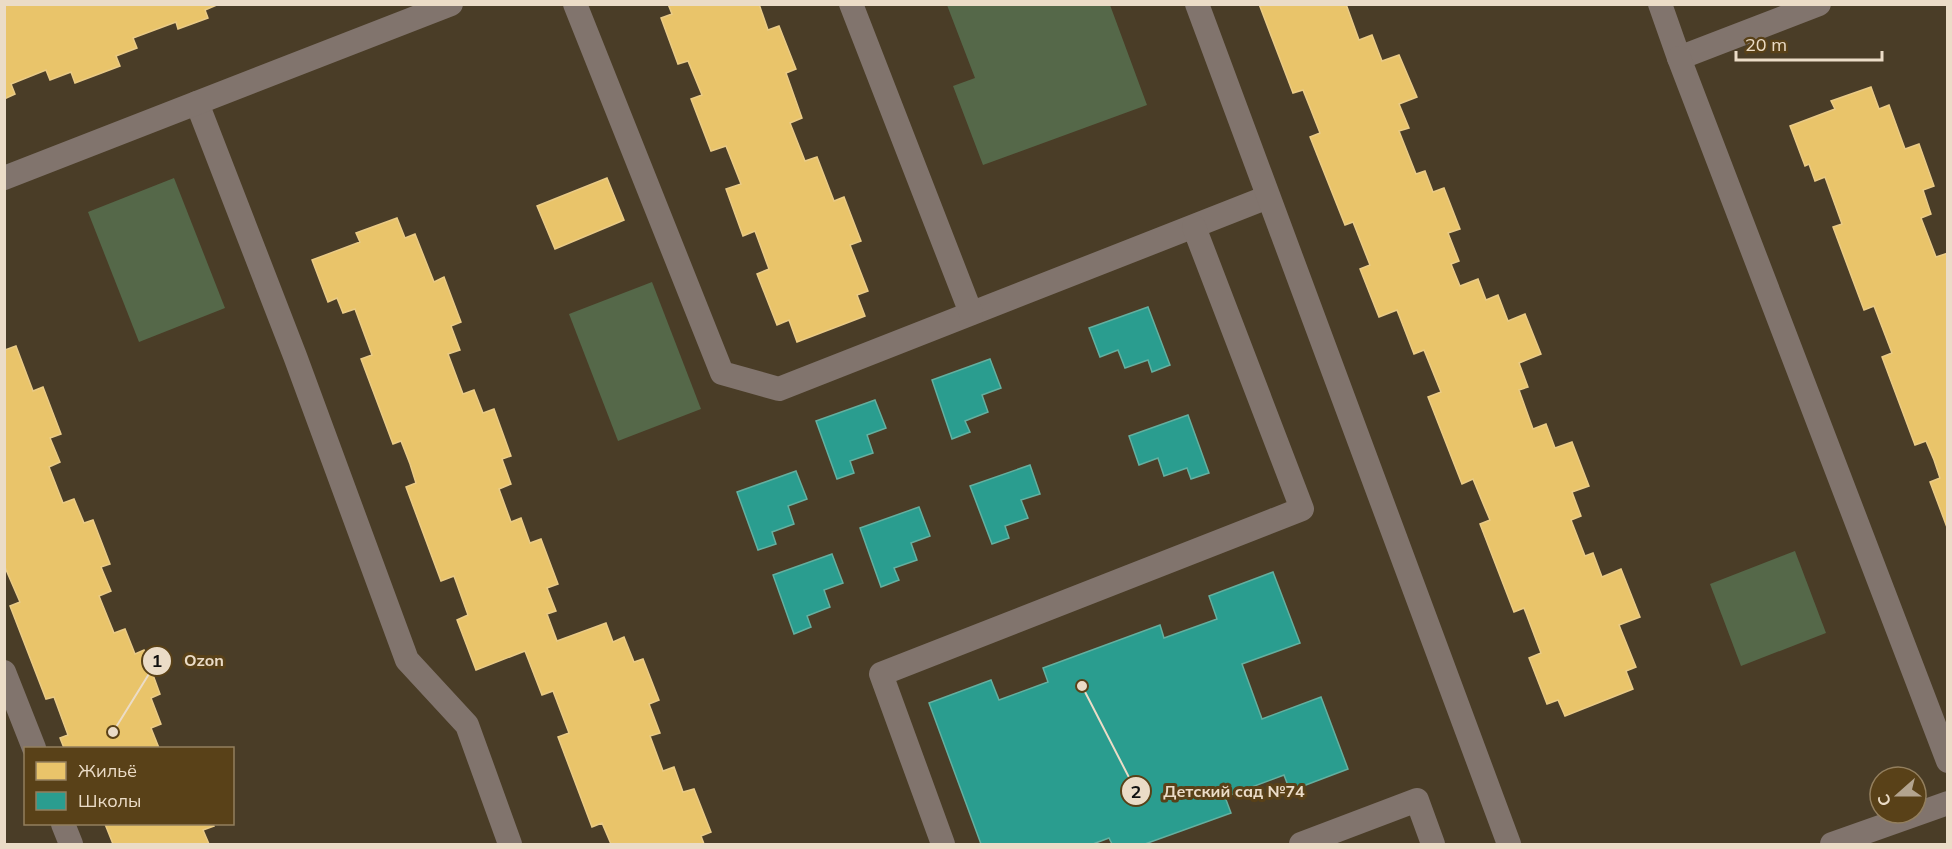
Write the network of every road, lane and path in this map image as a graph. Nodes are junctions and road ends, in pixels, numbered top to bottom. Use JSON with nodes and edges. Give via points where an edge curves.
{"nodes":[{"id":1,"x":451,"y":4,"type":"edge"},
{"id":2,"x":575,"y":4,"type":"edge"},
{"id":3,"x":851,"y":4,"type":"edge"},
{"id":4,"x":1197,"y":4,"type":"edge"},
{"id":5,"x":1660,"y":4,"type":"edge"},
{"id":6,"x":1819,"y":4,"type":"edge"},
{"id":7,"x":1679,"y":58,"type":"junction"},
{"id":8,"x":197,"y":103,"type":"junction"},
{"id":9,"x":4,"y":178,"type":"edge"},
{"id":10,"x":1268,"y":197,"type":"junction"},
{"id":11,"x":1194,"y":226,"type":"junction"},
{"id":12,"x":971,"y":313,"type":"junction"},
{"id":13,"x":4,"y":672,"type":"edge"},
{"id":14,"x":34,"y":747,"type":"edge"},
{"id":15,"x":1947,"y":761,"type":"edge"},
{"id":16,"x":1947,"y":803,"type":"edge"},
{"id":17,"x":63,"y":825,"type":"edge"},
{"id":18,"x":71,"y":844,"type":"edge"},
{"id":19,"x":510,"y":844,"type":"edge"},
{"id":20,"x":943,"y":844,"type":"edge"},
{"id":21,"x":1301,"y":844,"type":"edge"},
{"id":22,"x":1433,"y":844,"type":"edge"},
{"id":23,"x":1509,"y":844,"type":"edge"},
{"id":24,"x":1832,"y":844,"type":"edge"}],
"edges":[{"from":1,"to":8,"type":"lane"},
{"from":2,"to":12,"type":"lane","via":[[722,373],[780,389]]},
{"from":3,"to":12,"type":"lane"},
{"from":4,"to":10,"type":"lane"},
{"from":5,"to":7,"type":"lane"},
{"from":6,"to":7,"type":"lane"},
{"from":7,"to":15,"type":"lane"},
{"from":8,"to":9,"type":"lane"},
{"from":8,"to":19,"type":"lane","via":[[407,660],[466,725]]},
{"from":10,"to":11,"type":"lane"},
{"from":10,"to":23,"type":"lane"},
{"from":11,"to":12,"type":"lane"},
{"from":11,"to":20,"type":"lane","via":[[1302,509],[881,674]]},
{"from":13,"to":14,"type":"lane"},
{"from":16,"to":24,"type":"lane"},
{"from":17,"to":18,"type":"lane"},
{"from":21,"to":22,"type":"lane","via":[[1418,800]]}]}
